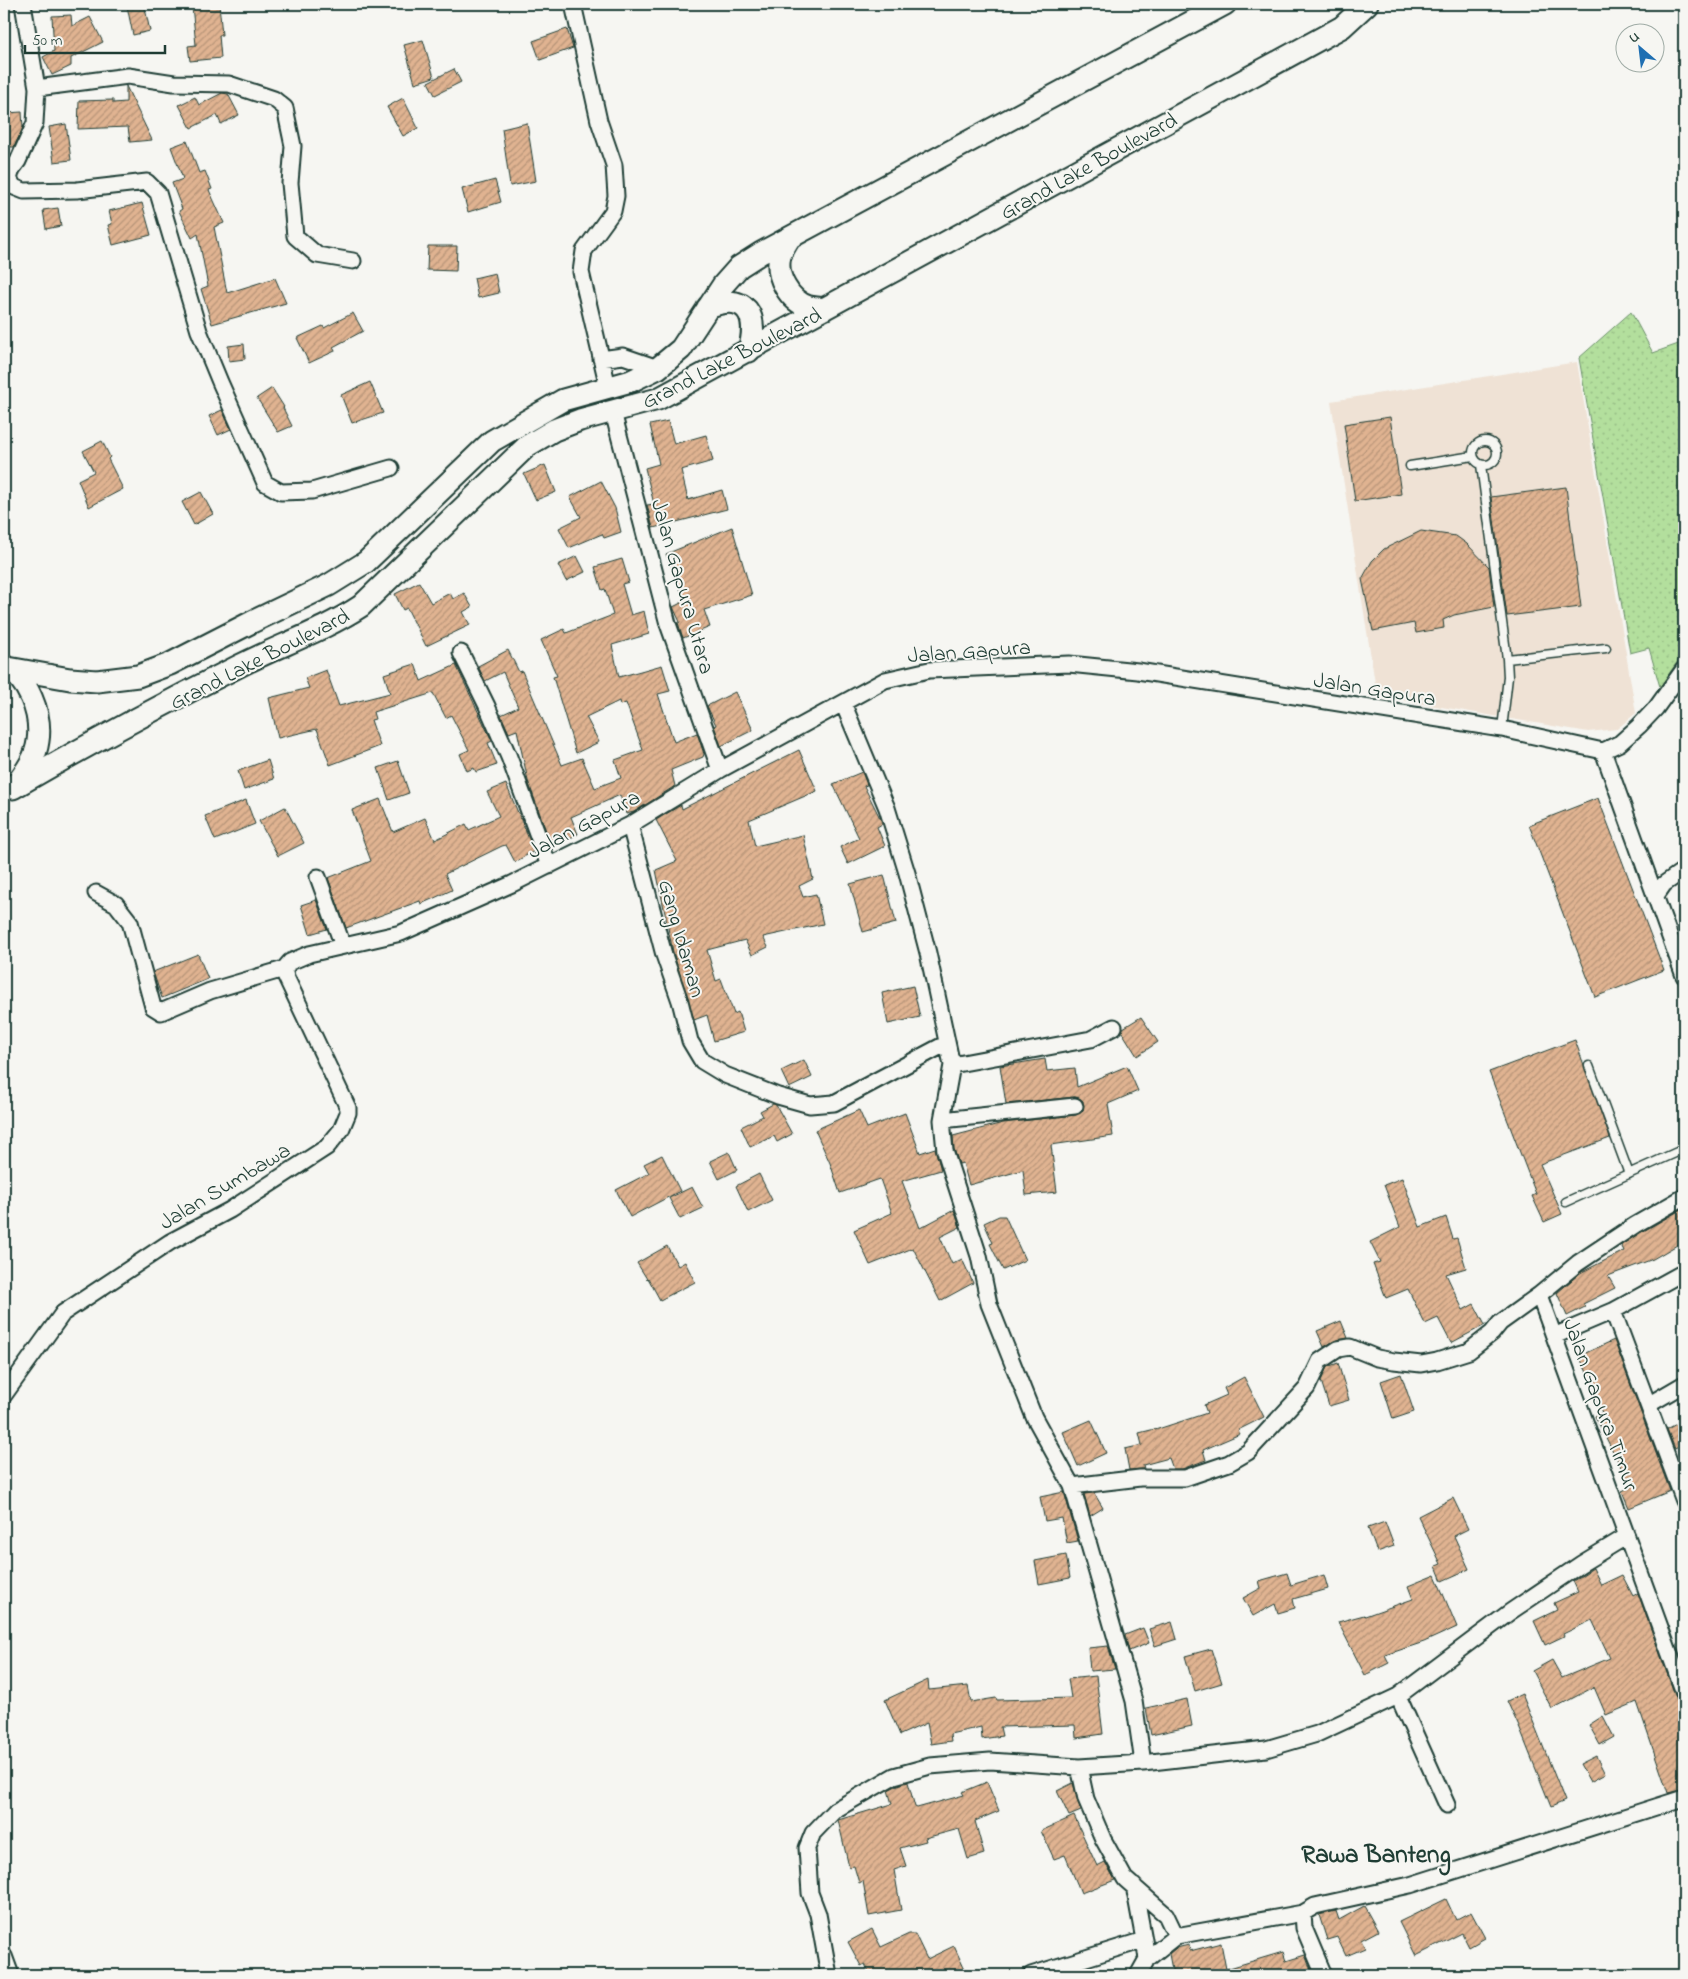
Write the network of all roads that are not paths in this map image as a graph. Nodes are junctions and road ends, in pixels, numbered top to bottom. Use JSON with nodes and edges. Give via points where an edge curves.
{"nodes":[{"id":1,"x":23,"y":4,"type":"edge"},
{"id":2,"x":573,"y":4,"type":"edge"},
{"id":3,"x":1225,"y":4,"type":"edge"},
{"id":4,"x":1367,"y":4,"type":"edge"},
{"id":5,"x":37,"y":88,"type":"junction"},
{"id":6,"x":789,"y":239,"type":"junction"},
{"id":7,"x":353,"y":261,"type":"dead end"},
{"id":8,"x":708,"y":307,"type":"junction"},
{"id":9,"x":824,"y":309,"type":"junction"},
{"id":10,"x":749,"y":351,"type":"junction"},
{"id":11,"x":601,"y":359,"type":"junction"},
{"id":12,"x":658,"y":368,"type":"junction"},
{"id":13,"x":608,"y":387,"type":"junction"},
{"id":14,"x":614,"y":412,"type":"junction"},
{"id":15,"x":1473,"y":456,"type":"junction"},
{"id":16,"x":1481,"y":465,"type":"junction"},
{"id":17,"x":1410,"y":466,"type":"dead end"},
{"id":18,"x":391,"y":468,"type":"dead end"},
{"id":19,"x":1606,"y":648,"type":"dead end"},
{"id":20,"x":461,"y":654,"type":"dead end"},
{"id":21,"x":1507,"y":660,"type":"junction"},
{"id":22,"x":6,"y":667,"type":"edge"},
{"id":23,"x":1684,"y":669,"type":"edge"},
{"id":24,"x":843,"y":703,"type":"junction"},
{"id":25,"x":1502,"y":729,"type":"junction"},
{"id":26,"x":1603,"y":751,"type":"junction"},
{"id":27,"x":720,"y":770,"type":"junction"},
{"id":28,"x":8,"y":792,"type":"edge"},
{"id":29,"x":630,"y":825,"type":"junction"},
{"id":30,"x":549,"y":866,"type":"junction"},
{"id":31,"x":1684,"y":870,"type":"edge"},
{"id":32,"x":318,"y":877,"type":"dead end"},
{"id":33,"x":96,"y":893,"type":"dead end"},
{"id":34,"x":1655,"y":896,"type":"junction"},
{"id":35,"x":343,"y":946,"type":"junction"},
{"id":36,"x":284,"y":969,"type":"junction"},
{"id":37,"x":1684,"y":976,"type":"edge"},
{"id":38,"x":1114,"y":1028,"type":"dead end"},
{"id":39,"x":947,"y":1043,"type":"junction"},
{"id":40,"x":952,"y":1065,"type":"junction"},
{"id":41,"x":1589,"y":1066,"type":"dead end"},
{"id":42,"x":1075,"y":1106,"type":"dead end"},
{"id":43,"x":942,"y":1120,"type":"junction"},
{"id":44,"x":1684,"y":1149,"type":"edge"},
{"id":45,"x":1629,"y":1174,"type":"junction"},
{"id":46,"x":1684,"y":1196,"type":"edge"},
{"id":47,"x":1566,"y":1202,"type":"dead end"},
{"id":48,"x":1684,"y":1272,"type":"edge"},
{"id":49,"x":1539,"y":1295,"type":"junction"},
{"id":50,"x":1614,"y":1311,"type":"junction"},
{"id":51,"x":1554,"y":1336,"type":"junction"},
{"id":52,"x":1684,"y":1384,"type":"edge"},
{"id":53,"x":4,"y":1395,"type":"edge"},
{"id":54,"x":1648,"y":1405,"type":"junction"},
{"id":55,"x":1072,"y":1486,"type":"junction"},
{"id":56,"x":1684,"y":1501,"type":"edge"},
{"id":57,"x":1627,"y":1536,"type":"junction"},
{"id":58,"x":1684,"y":1693,"type":"edge"},
{"id":59,"x":1398,"y":1696,"type":"junction"},
{"id":60,"x":1143,"y":1763,"type":"junction"},
{"id":61,"x":1079,"y":1767,"type":"junction"},
{"id":62,"x":1684,"y":1798,"type":"edge"},
{"id":63,"x":1447,"y":1805,"type":"dead end"},
{"id":64,"x":1134,"y":1886,"type":"junction"},
{"id":65,"x":1303,"y":1913,"type":"junction"},
{"id":66,"x":1176,"y":1936,"type":"junction"},
{"id":67,"x":1144,"y":1940,"type":"junction"},
{"id":68,"x":4,"y":1956,"type":"edge"},
{"id":69,"x":1147,"y":1959,"type":"junction"},
{"id":70,"x":11,"y":1975,"type":"edge"},
{"id":71,"x":829,"y":1975,"type":"edge"},
{"id":72,"x":1031,"y":1975,"type":"edge"},
{"id":73,"x":1138,"y":1975,"type":"edge"},
{"id":74,"x":1324,"y":1975,"type":"edge"}],
"edges":[{"from":1,"to":5,"type":"street"},
{"from":2,"to":11,"type":"street","via":[[599,121],[614,165],[616,196],[613,211],[584,250],[581,272]]},
{"from":3,"to":6,"type":"street","name":"Grand Lake Boulevard"},
{"from":4,"to":9,"type":"street","name":"Grand Lake Boulevard","via":[[1342,27]]},
{"from":5,"to":7,"type":"street","via":[[128,76],[174,83],[229,84],[274,98],[285,108],[293,146],[290,183],[295,236],[317,255]]},
{"from":5,"to":18,"type":"street","via":[[35,123],[9,179],[14,187],[24,191],[78,190],[147,182],[158,193],[199,332],[265,482],[281,492],[312,491]]},
{"from":6,"to":8,"type":"street","name":"Grand Lake Boulevard","via":[[739,267]]},
{"from":6,"to":9,"type":"street","via":[[780,255],[781,280],[787,291],[801,303]]},
{"from":8,"to":10,"type":"street","via":[[720,302],[733,302],[748,311],[754,335]]},
{"from":8,"to":12,"type":"street","name":"Grand Lake Boulevard","via":[[681,349]]},
{"from":9,"to":10,"type":"street","name":"Grand Lake Boulevard"},
{"from":10,"to":14,"type":"street","name":"Grand Lake Boulevard","via":[[658,399]]},
{"from":11,"to":12,"type":"street","via":[[623,356]]},
{"from":11,"to":13,"type":"street"},
{"from":12,"to":13,"type":"street","name":"Grand Lake Boulevard","via":[[631,381]]},
{"from":13,"to":22,"type":"street","name":"Grand Lake Boulevard","via":[[562,400],[492,441],[366,562],[329,585],[170,664],[138,676],[97,681]]},
{"from":14,"to":27,"type":"street","name":"Jalan Gapura Utara","via":[[668,624]]},
{"from":14,"to":28,"type":"street","name":"Grand Lake Boulevard","via":[[554,430],[527,446],[361,606],[338,621],[229,671]]},
{"from":15,"to":16,"type":"lane"},
{"from":15,"to":16,"type":"lane","via":[[1477,444],[1484,441],[1495,447],[1496,458],[1487,465]]},
{"from":15,"to":17,"type":"lane"},
{"from":16,"to":21,"type":"lane"},
{"from":19,"to":21,"type":"lane"},
{"from":20,"to":30,"type":"street","via":[[509,757]]},
{"from":21,"to":25,"type":"lane"},
{"from":22,"to":28,"type":"street","via":[[27,688],[37,713],[38,731],[30,767]]},
{"from":23,"to":26,"type":"street","via":[[1639,726],[1620,743]]},
{"from":24,"to":25,"type":"street","name":"Jalan Gapura","via":[[885,680],[929,670],[1069,664],[1138,671]]},
{"from":24,"to":27,"type":"street","name":"Jalan Gapura"},
{"from":24,"to":39,"type":"street","via":[[887,808],[928,953]]},
{"from":25,"to":26,"type":"street","name":"Jalan Gapura"},
{"from":26,"to":34,"type":"street"},
{"from":27,"to":29,"type":"street","name":"Jalan Gapura"},
{"from":29,"to":30,"type":"street","name":"Jalan Gapura"},
{"from":29,"to":39,"type":"street","name":"Gang Idaman","via":[[690,1041],[702,1061],[724,1075],[810,1105],[834,1103]]},
{"from":30,"to":35,"type":"street","name":"Jalan Gapura","via":[[401,933]]},
{"from":31,"to":34,"type":"street","via":[[1664,884]]},
{"from":32,"to":35,"type":"street"},
{"from":33,"to":36,"type":"street","name":"Jalan Gapura","via":[[116,904],[130,922],[153,1007],[161,1012],[210,992]]},
{"from":34,"to":37,"type":"street"},
{"from":35,"to":36,"type":"street","name":"Jalan Gapura","via":[[309,954],[290,962]]},
{"from":36,"to":53,"type":"street","name":"Jalan Sumbawa","via":[[348,1108],[341,1130],[327,1147],[230,1210],[170,1242],[63,1312]]},
{"from":38,"to":40,"type":"street","via":[[1092,1039]]},
{"from":39,"to":40,"type":"street"},
{"from":40,"to":43,"type":"street"},
{"from":41,"to":45,"type":"lane"},
{"from":42,"to":43,"type":"street"},
{"from":43,"to":55,"type":"street","via":[[945,1151],[980,1256],[989,1304],[1034,1417]]},
{"from":44,"to":45,"type":"lane"},
{"from":45,"to":47,"type":"lane"},
{"from":46,"to":49,"type":"street","via":[[1578,1263]]},
{"from":48,"to":50,"type":"street"},
{"from":49,"to":51,"type":"street","name":"Jalan Gapura Timur"},
{"from":49,"to":55,"type":"street","via":[[1469,1351],[1438,1361],[1421,1364],[1394,1361],[1350,1347],[1338,1349],[1320,1361],[1307,1388],[1248,1452],[1230,1463],[1185,1478],[1140,1478]]},
{"from":50,"to":51,"type":"street"},
{"from":50,"to":54,"type":"street"},
{"from":51,"to":57,"type":"street","name":"Jalan Gapura Timur"},
{"from":52,"to":54,"type":"street"},
{"from":54,"to":56,"type":"street"},
{"from":55,"to":60,"type":"street","via":[[1134,1701]]},
{"from":57,"to":58,"type":"street","name":"Jalan Gapura Timur"},
{"from":57,"to":59,"type":"street","via":[[1518,1607]]},
{"from":59,"to":60,"type":"street","via":[[1317,1734],[1266,1749]]},
{"from":59,"to":63,"type":"street"},
{"from":60,"to":61,"type":"street"},
{"from":61,"to":64,"type":"street","via":[[1086,1799],[1103,1839],[1126,1879]]},
{"from":61,"to":71,"type":"street","via":[[990,1761],[930,1766],[894,1776],[835,1810],[813,1834],[807,1848],[810,1893],[818,1914]]},
{"from":62,"to":65,"type":"street","via":[[1410,1885],[1315,1906]]},
{"from":64,"to":66,"type":"street","via":[[1166,1914]]},
{"from":64,"to":67,"type":"street"},
{"from":65,"to":66,"type":"street"},
{"from":65,"to":74,"type":"street","via":[[1304,1928]]},
{"from":66,"to":69,"type":"street"},
{"from":67,"to":69,"type":"street"},
{"from":67,"to":72,"type":"street"},
{"from":68,"to":70,"type":"street"},
{"from":69,"to":73,"type":"street"}]}
